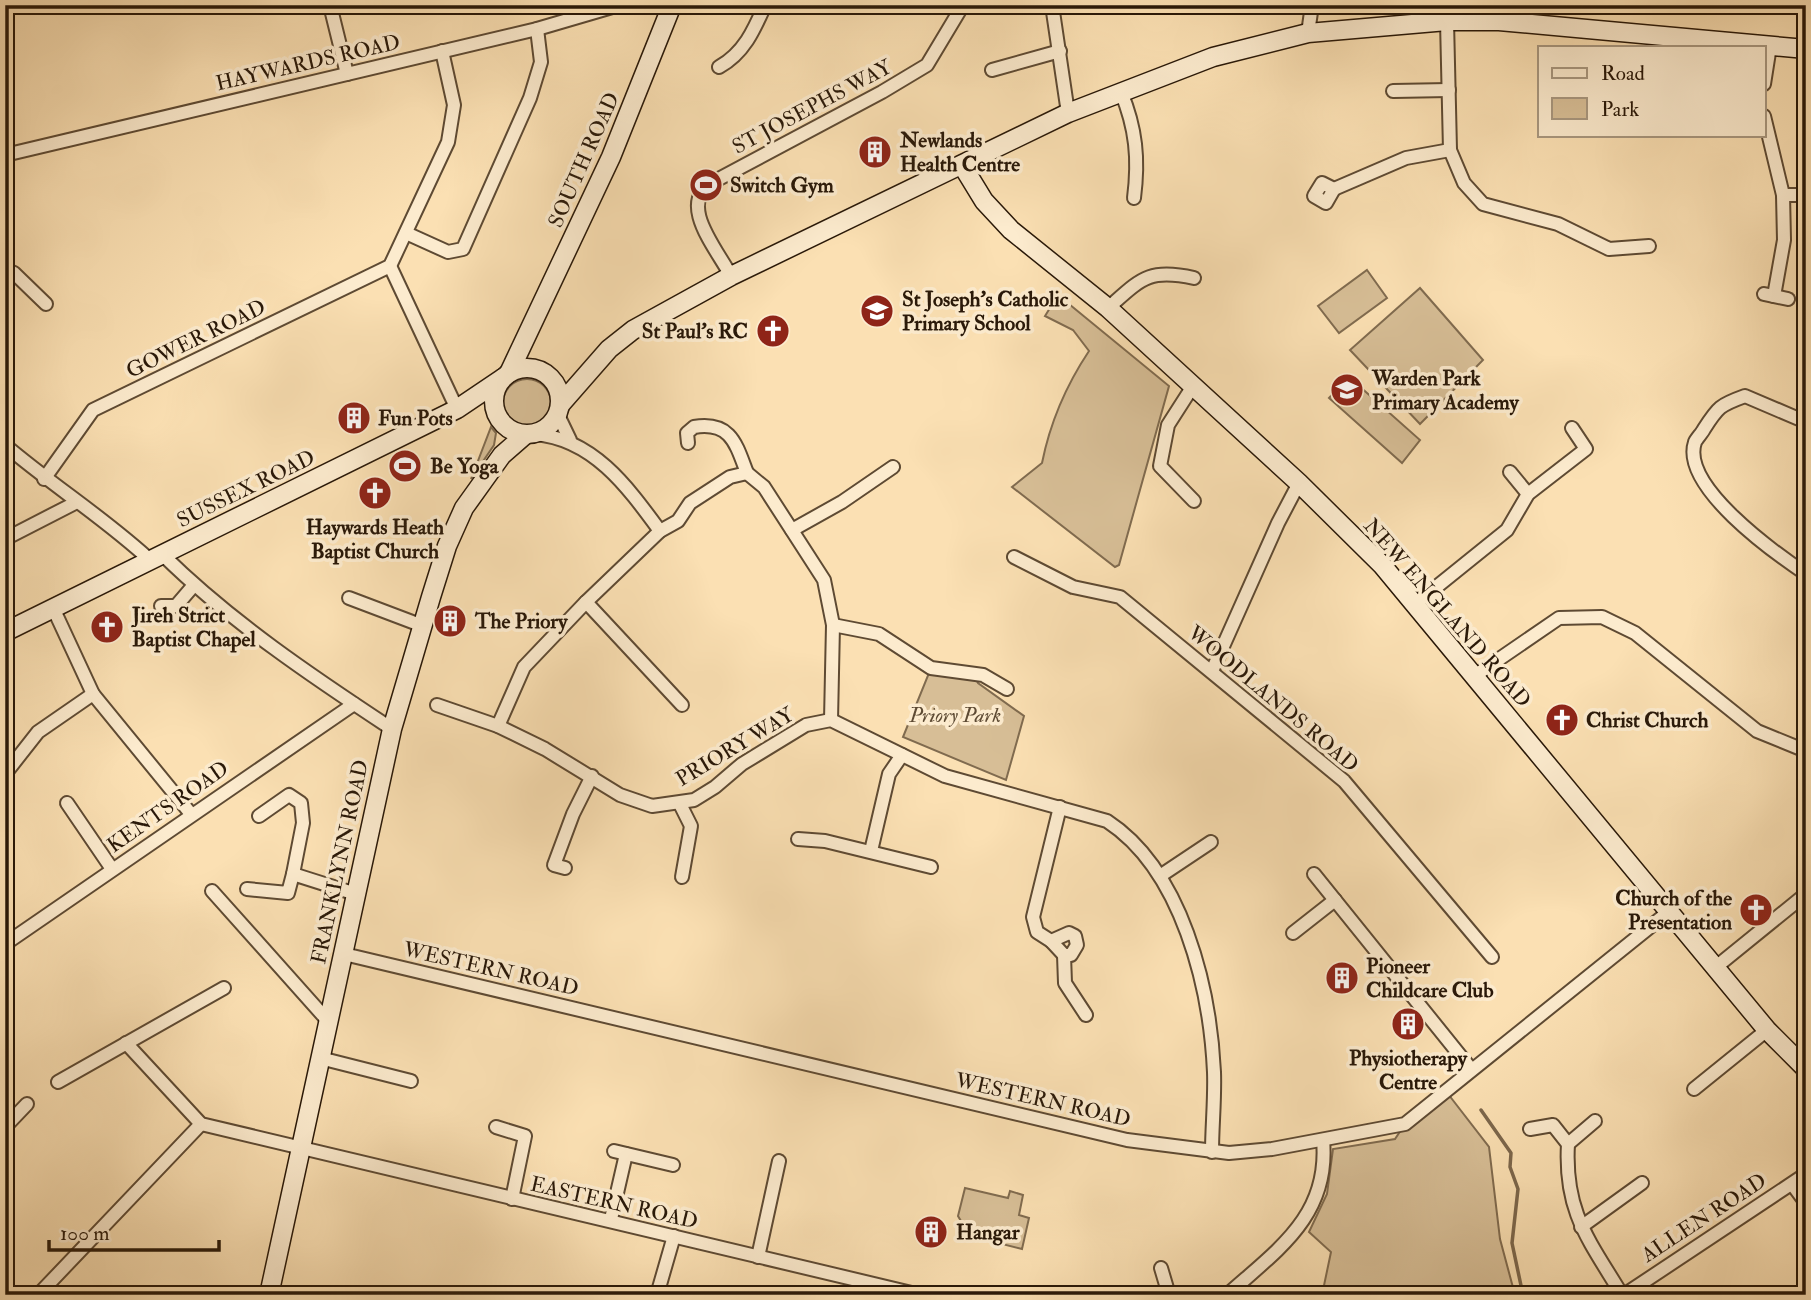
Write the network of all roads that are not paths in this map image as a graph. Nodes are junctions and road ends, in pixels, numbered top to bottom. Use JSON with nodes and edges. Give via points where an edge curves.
{"nodes":[{"id":1,"x":330,"y":5,"type":"edge"},
{"id":2,"x":619,"y":5,"type":"edge"},
{"id":3,"x":671,"y":5,"type":"edge"},
{"id":4,"x":765,"y":5,"type":"edge"},
{"id":5,"x":963,"y":5,"type":"edge"},
{"id":6,"x":1052,"y":5,"type":"edge"},
{"id":7,"x":1312,"y":5,"type":"edge"},
{"id":8,"x":1447,"y":21,"type":"junction"},
{"id":9,"x":537,"y":29,"type":"junction"},
{"id":10,"x":1308,"y":33,"type":"junction"},
{"id":11,"x":1770,"y":46,"type":"junction"},
{"id":12,"x":1806,"y":49,"type":"edge"},
{"id":13,"x":442,"y":51,"type":"junction"},
{"id":14,"x":1060,"y":51,"type":"junction"},
{"id":15,"x":719,"y":67,"type":"dead end"},
{"id":16,"x":992,"y":70,"type":"dead end"},
{"id":17,"x":1766,"y":71,"type":"edge"},
{"id":18,"x":347,"y":74,"type":"junction"},
{"id":19,"x":1449,"y":90,"type":"junction"},
{"id":20,"x":1393,"y":91,"type":"dead end"},
{"id":21,"x":1121,"y":92,"type":"junction"},
{"id":22,"x":1068,"y":113,"type":"junction"},
{"id":23,"x":1766,"y":124,"type":"edge"},
{"id":24,"x":1450,"y":150,"type":"junction"},
{"id":25,"x":5,"y":155,"type":"edge"},
{"id":26,"x":962,"y":165,"type":"junction"},
{"id":27,"x":1334,"y":189,"type":"dead end"},
{"id":28,"x":1783,"y":195,"type":"junction"},
{"id":29,"x":1806,"y":195,"type":"edge"},
{"id":30,"x":1134,"y":198,"type":"dead end"},
{"id":31,"x":407,"y":233,"type":"junction"},
{"id":32,"x":1649,"y":246,"type":"dead end"},
{"id":33,"x":390,"y":266,"type":"junction"},
{"id":34,"x":5,"y":270,"type":"edge"},
{"id":35,"x":731,"y":276,"type":"junction"},
{"id":36,"x":1194,"y":278,"type":"dead end"},
{"id":37,"x":1787,"y":299,"type":"dead end"},
{"id":38,"x":46,"y":304,"type":"dead end"},
{"id":39,"x":1108,"y":308,"type":"junction"},
{"id":40,"x":531,"y":331,"type":"junction"},
{"id":41,"x":597,"y":364,"type":"junction"},
{"id":42,"x":544,"y":374,"type":"junction"},
{"id":43,"x":506,"y":375,"type":"junction"},
{"id":44,"x":1193,"y":386,"type":"junction"},
{"id":45,"x":457,"y":409,"type":"junction"},
{"id":46,"x":559,"y":410,"type":"junction"},
{"id":47,"x":500,"y":421,"type":"junction"},
{"id":48,"x":1806,"y":422,"type":"edge"},
{"id":49,"x":1572,"y":428,"type":"dead end"},
{"id":50,"x":530,"y":434,"type":"junction"},
{"id":51,"x":570,"y":440,"type":"junction"},
{"id":52,"x":688,"y":443,"type":"dead end"},
{"id":53,"x":5,"y":445,"type":"edge"},
{"id":54,"x":502,"y":455,"type":"junction"},
{"id":55,"x":893,"y":467,"type":"dead end"},
{"id":56,"x":1510,"y":472,"type":"dead end"},
{"id":57,"x":747,"y":473,"type":"junction"},
{"id":58,"x":44,"y":479,"type":"junction"},
{"id":59,"x":1299,"y":483,"type":"junction"},
{"id":60,"x":1528,"y":494,"type":"junction"},
{"id":61,"x":77,"y":502,"type":"junction"},
{"id":62,"x":1194,"y":502,"type":"dead end"},
{"id":63,"x":792,"y":530,"type":"junction"},
{"id":64,"x":660,"y":531,"type":"junction"},
{"id":65,"x":5,"y":539,"type":"edge"},
{"id":66,"x":157,"y":558,"type":"junction"},
{"id":67,"x":1014,"y":558,"type":"dead end"},
{"id":68,"x":1806,"y":574,"type":"edge"},
{"id":69,"x":194,"y":585,"type":"junction"},
{"id":70,"x":349,"y":598,"type":"dead end"},
{"id":71,"x":586,"y":602,"type":"junction"},
{"id":72,"x":1414,"y":605,"type":"junction"},
{"id":73,"x":161,"y":606,"type":"dead end"},
{"id":74,"x":54,"y":610,"type":"junction"},
{"id":75,"x":833,"y":625,"type":"junction"},
{"id":76,"x":423,"y":626,"type":"junction"},
{"id":77,"x":5,"y":632,"type":"edge"},
{"id":78,"x":1212,"y":671,"type":"junction"},
{"id":79,"x":1473,"y":677,"type":"junction"},
{"id":80,"x":1007,"y":689,"type":"dead end"},
{"id":81,"x":93,"y":694,"type":"junction"},
{"id":82,"x":354,"y":704,"type":"junction"},
{"id":83,"x":437,"y":705,"type":"dead end"},
{"id":84,"x":682,"y":705,"type":"dead end"},
{"id":85,"x":831,"y":720,"type":"junction"},
{"id":86,"x":498,"y":726,"type":"junction"},
{"id":87,"x":392,"y":729,"type":"junction"},
{"id":88,"x":1806,"y":751,"type":"edge"},
{"id":89,"x":902,"y":755,"type":"junction"},
{"id":90,"x":5,"y":774,"type":"edge"},
{"id":91,"x":592,"y":776,"type":"junction"},
{"id":92,"x":67,"y":803,"type":"dead end"},
{"id":93,"x":680,"y":804,"type":"junction"},
{"id":94,"x":1060,"y":807,"type":"junction"},
{"id":95,"x":191,"y":814,"type":"junction"},
{"id":96,"x":259,"y":816,"type":"dead end"},
{"id":97,"x":798,"y":839,"type":"dead end"},
{"id":98,"x":1211,"y":842,"type":"dead end"},
{"id":99,"x":871,"y":851,"type":"junction"},
{"id":100,"x":931,"y":867,"type":"dead end"},
{"id":101,"x":565,"y":868,"type":"dead end"},
{"id":102,"x":113,"y":869,"type":"junction"},
{"id":103,"x":293,"y":874,"type":"junction"},
{"id":104,"x":1314,"y":874,"type":"dead end"},
{"id":105,"x":1160,"y":876,"type":"junction"},
{"id":106,"x":682,"y":877,"type":"dead end"},
{"id":107,"x":247,"y":889,"type":"dead end"},
{"id":108,"x":212,"y":891,"type":"dead end"},
{"id":109,"x":1805,"y":892,"type":"edge"},
{"id":110,"x":356,"y":894,"type":"junction"},
{"id":111,"x":1335,"y":900,"type":"junction"},
{"id":112,"x":1671,"y":911,"type":"junction"},
{"id":113,"x":1293,"y":933,"type":"dead end"},
{"id":114,"x":1051,"y":941,"type":"junction"},
{"id":115,"x":5,"y":944,"type":"edge"},
{"id":116,"x":344,"y":954,"type":"junction"},
{"id":117,"x":1064,"y":955,"type":"junction"},
{"id":118,"x":1492,"y":957,"type":"dead end"},
{"id":119,"x":1716,"y":967,"type":"junction"},
{"id":120,"x":224,"y":988,"type":"dead end"},
{"id":121,"x":1086,"y":1015,"type":"dead end"},
{"id":122,"x":328,"y":1021,"type":"junction"},
{"id":123,"x":1767,"y":1030,"type":"junction"},
{"id":124,"x":126,"y":1043,"type":"junction"},
{"id":125,"x":320,"y":1058,"type":"junction"},
{"id":126,"x":1805,"y":1066,"type":"edge"},
{"id":127,"x":1471,"y":1069,"type":"junction"},
{"id":128,"x":411,"y":1081,"type":"dead end"},
{"id":129,"x":58,"y":1082,"type":"dead end"},
{"id":130,"x":1694,"y":1089,"type":"dead end"},
{"id":131,"x":27,"y":1104,"type":"dead end"},
{"id":132,"x":1595,"y":1121,"type":"dead end"},
{"id":133,"x":201,"y":1124,"type":"junction"},
{"id":134,"x":5,"y":1127,"type":"edge"},
{"id":135,"x":496,"y":1127,"type":"dead end"},
{"id":136,"x":1530,"y":1129,"type":"dead end"},
{"id":137,"x":1323,"y":1140,"type":"junction"},
{"id":138,"x":1568,"y":1144,"type":"junction"},
{"id":139,"x":299,"y":1148,"type":"junction"},
{"id":140,"x":1212,"y":1152,"type":"junction"},
{"id":141,"x":779,"y":1161,"type":"dead end"},
{"id":142,"x":673,"y":1164,"type":"dead end"},
{"id":143,"x":1806,"y":1174,"type":"edge"},
{"id":144,"x":1642,"y":1183,"type":"dead end"},
{"id":145,"x":1792,"y":1184,"type":"junction"},
{"id":146,"x":512,"y":1199,"type":"junction"},
{"id":147,"x":1806,"y":1203,"type":"edge"},
{"id":148,"x":611,"y":1219,"type":"junction"},
{"id":149,"x":1581,"y":1227,"type":"junction"},
{"id":150,"x":674,"y":1236,"type":"junction"},
{"id":151,"x":758,"y":1257,"type":"junction"},
{"id":152,"x":1161,"y":1268,"type":"dead end"},
{"id":153,"x":38,"y":1295,"type":"edge"},
{"id":154,"x":269,"y":1295,"type":"edge"},
{"id":155,"x":657,"y":1295,"type":"edge"},
{"id":156,"x":920,"y":1295,"type":"edge"},
{"id":157,"x":1169,"y":1295,"type":"edge"},
{"id":158,"x":1227,"y":1295,"type":"edge"},
{"id":159,"x":1623,"y":1295,"type":"edge"}],
"edges":[{"from":1,"to":18,"type":"street"},
{"from":2,"to":9,"type":"street","name":"HAYWARDS ROAD"},
{"from":3,"to":40,"type":"main road","name":"SOUTH ROAD","via":[[636,101]]},
{"from":4,"to":15,"type":"street","via":[[750,38],[732,60]]},
{"from":5,"to":35,"type":"street","name":"ST JOSEPHS WAY","via":[[927,65],[699,193],[698,215]]},
{"from":6,"to":14,"type":"street"},
{"from":7,"to":10,"type":"street"},
{"from":8,"to":10,"type":"main road"},
{"from":8,"to":11,"type":"main road","via":[[1499,21]]},
{"from":8,"to":19,"type":"street"},
{"from":9,"to":13,"type":"street","name":"HAYWARDS ROAD"},
{"from":9,"to":31,"type":"street","via":[[541,62],[530,98],[463,249],[447,252]]},
{"from":10,"to":21,"type":"main road","via":[[1213,57]]},
{"from":11,"to":12,"type":"main road"},
{"from":11,"to":17,"type":"street"},
{"from":13,"to":18,"type":"street","name":"HAYWARDS ROAD"},
{"from":13,"to":31,"type":"street","via":[[454,104],[448,142]]},
{"from":14,"to":16,"type":"street"},
{"from":14,"to":22,"type":"street"},
{"from":18,"to":25,"type":"street","name":"HAYWARDS ROAD"},
{"from":19,"to":20,"type":"street"},
{"from":19,"to":24,"type":"street"},
{"from":21,"to":22,"type":"main road"},
{"from":21,"to":30,"type":"street","via":[[1135,129],[1138,164]]},
{"from":22,"to":26,"type":"main road"},
{"from":23,"to":28,"type":"street"},
{"from":24,"to":27,"type":"street","via":[[1406,158]]},
{"from":24,"to":32,"type":"street","via":[[1464,183],[1483,204],[1558,223],[1609,249],[1623,252]]},
{"from":26,"to":35,"type":"main road"},
{"from":26,"to":39,"type":"main road","name":"NEW ENGLAND ROAD","via":[[984,201],[1010,230]]},
{"from":28,"to":29,"type":"street"},
{"from":28,"to":37,"type":"street","via":[[1784,240],[1769,295]]},
{"from":31,"to":33,"type":"street"},
{"from":33,"to":45,"type":"street"},
{"from":33,"to":58,"type":"street","name":"GOWER ROAD","via":[[93,410]]},
{"from":34,"to":38,"type":"street"},
{"from":35,"to":41,"type":"main road","via":[[634,330]]},
{"from":36,"to":39,"type":"street","via":[[1167,272],[1140,280]]},
{"from":39,"to":44,"type":"main road","name":"NEW ENGLAND ROAD"},
{"from":40,"to":42,"type":"main road"},
{"from":40,"to":43,"type":"main road","name":"SOUTH ROAD"},
{"from":41,"to":42,"type":"main road","via":[[571,377]]},
{"from":41,"to":46,"type":"main road"},
{"from":42,"to":43,"type":"main road","via":[[528,368]]},
{"from":42,"to":46,"type":"main road","via":[[560,396]]},
{"from":43,"to":45,"type":"main road","name":"SUSSEX ROAD"},
{"from":43,"to":47,"type":"main road","via":[[494,396]]},
{"from":44,"to":59,"type":"main road","name":"NEW ENGLAND ROAD"},
{"from":44,"to":62,"type":"street","via":[[1168,425],[1160,466]]},
{"from":45,"to":47,"type":"main road","via":[[475,408]]},
{"from":45,"to":66,"type":"main road","name":"SUSSEX ROAD"},
{"from":46,"to":50,"type":"main road","via":[[552,424]]},
{"from":46,"to":51,"type":"street"},
{"from":47,"to":50,"type":"main road"},
{"from":47,"to":54,"type":"main road","name":"FRANKLYNN ROAD"},
{"from":48,"to":68,"type":"street","via":[[1745,396],[1720,405],[1695,444],[1698,473],[1715,497],[1763,546]]},
{"from":49,"to":60,"type":"street","via":[[1586,449]]},
{"from":50,"to":51,"type":"street"},
{"from":50,"to":54,"type":"main road","name":"FRANKLYNN ROAD"},
{"from":51,"to":64,"type":"street","via":[[627,487]]},
{"from":52,"to":57,"type":"street","via":[[687,433],[694,427],[723,430],[735,440]]},
{"from":53,"to":58,"type":"street"},
{"from":54,"to":76,"type":"main road","name":"FRANKLYNN ROAD","via":[[458,521]]},
{"from":55,"to":63,"type":"street"},
{"from":56,"to":60,"type":"street"},
{"from":57,"to":63,"type":"street","via":[[764,487]]},
{"from":57,"to":64,"type":"street","via":[[730,477],[690,503],[678,520]]},
{"from":58,"to":61,"type":"street"},
{"from":59,"to":72,"type":"main road","name":"NEW ENGLAND ROAD","via":[[1382,565]]},
{"from":59,"to":78,"type":"street"},
{"from":60,"to":72,"type":"street","via":[[1507,530],[1479,545]]},
{"from":61,"to":65,"type":"street"},
{"from":61,"to":66,"type":"street"},
{"from":63,"to":75,"type":"street","via":[[824,580]]},
{"from":64,"to":71,"type":"street"},
{"from":66,"to":69,"type":"street"},
{"from":66,"to":74,"type":"main road","name":"SUSSEX ROAD"},
{"from":67,"to":78,"type":"street","name":"WOODLANDS ROAD","via":[[1073,587],[1119,597]]},
{"from":69,"to":73,"type":"street","via":[[176,606]]},
{"from":69,"to":82,"type":"street"},
{"from":70,"to":76,"type":"street"},
{"from":71,"to":84,"type":"street"},
{"from":71,"to":86,"type":"street","via":[[524,667]]},
{"from":72,"to":79,"type":"main road","name":"NEW ENGLAND ROAD"},
{"from":74,"to":77,"type":"main road","name":"SUSSEX ROAD"},
{"from":74,"to":81,"type":"street"},
{"from":75,"to":80,"type":"street","via":[[879,634],[931,668],[983,675]]},
{"from":75,"to":85,"type":"street"},
{"from":76,"to":87,"type":"main road","name":"FRANKLYNN ROAD"},
{"from":78,"to":118,"type":"street","name":"WOODLANDS ROAD","via":[[1344,781]]},
{"from":79,"to":88,"type":"street","via":[[1559,618],[1602,617],[1635,633],[1757,731]]},
{"from":79,"to":112,"type":"main road","name":"NEW ENGLAND ROAD"},
{"from":81,"to":90,"type":"street","via":[[38,732]]},
{"from":81,"to":95,"type":"street"},
{"from":82,"to":87,"type":"street"},
{"from":82,"to":95,"type":"street","name":"KENTS ROAD"},
{"from":83,"to":86,"type":"street","name":"PRIORY WAY"},
{"from":85,"to":89,"type":"street"},
{"from":85,"to":93,"type":"street","name":"PRIORY WAY","via":[[806,725],[742,764],[715,787]]},
{"from":86,"to":91,"type":"street","name":"PRIORY WAY"},
{"from":87,"to":110,"type":"main road","name":"FRANKLYNN ROAD"},
{"from":89,"to":94,"type":"street","via":[[945,776]]},
{"from":89,"to":99,"type":"street","via":[[889,774]]},
{"from":91,"to":93,"type":"street","name":"PRIORY WAY","via":[[620,795],[652,807]]},
{"from":91,"to":101,"type":"street","via":[[554,865]]},
{"from":92,"to":102,"type":"street"},
{"from":93,"to":106,"type":"street","via":[[691,825]]},
{"from":94,"to":105,"type":"street","via":[[1093,816],[1126,834]]},
{"from":94,"to":114,"type":"street","via":[[1033,917],[1037,932]]},
{"from":95,"to":102,"type":"street","name":"KENTS ROAD"},
{"from":96,"to":103,"type":"street","via":[[289,795],[301,803],[303,823]]},
{"from":97,"to":99,"type":"street"},
{"from":98,"to":105,"type":"street"},
{"from":99,"to":100,"type":"street"},
{"from":102,"to":115,"type":"street","name":"KENTS ROAD"},
{"from":103,"to":107,"type":"street","via":[[288,893]]},
{"from":103,"to":110,"type":"street"},
{"from":104,"to":111,"type":"street"},
{"from":105,"to":140,"type":"street","via":[[1185,926],[1207,1014],[1214,1074]]},
{"from":108,"to":122,"type":"street"},
{"from":109,"to":119,"type":"street"},
{"from":110,"to":116,"type":"main road","name":"FRANKLYNN ROAD"},
{"from":111,"to":113,"type":"street"},
{"from":111,"to":127,"type":"street"},
{"from":112,"to":119,"type":"main road","name":"NEW ENGLAND ROAD"},
{"from":112,"to":127,"type":"street","name":"WESTERN ROAD"},
{"from":114,"to":117,"type":"street"},
{"from":114,"to":117,"type":"street","via":[[1061,934],[1075,936],[1074,951]]},
{"from":116,"to":122,"type":"main road","name":"FRANKLYNN ROAD"},
{"from":116,"to":140,"type":"street","name":"WESTERN ROAD","via":[[1127,1140]]},
{"from":117,"to":121,"type":"street","via":[[1065,983]]},
{"from":119,"to":123,"type":"main road","name":"NEW ENGLAND ROAD"},
{"from":120,"to":124,"type":"street"},
{"from":122,"to":125,"type":"main road","name":"FRANKLYNN ROAD"},
{"from":123,"to":126,"type":"main road","name":"NEW ENGLAND ROAD"},
{"from":123,"to":130,"type":"street"},
{"from":124,"to":129,"type":"street"},
{"from":124,"to":133,"type":"street"},
{"from":125,"to":128,"type":"street"},
{"from":125,"to":139,"type":"main road","name":"FRANKLYNN ROAD"},
{"from":127,"to":137,"type":"street","name":"WESTERN ROAD","via":[[1405,1124]]},
{"from":131,"to":134,"type":"street"},
{"from":132,"to":138,"type":"street"},
{"from":133,"to":139,"type":"street","name":"EASTERN ROAD"},
{"from":133,"to":153,"type":"street"},
{"from":135,"to":146,"type":"street","via":[[525,1136]]},
{"from":136,"to":138,"type":"street","via":[[1553,1125]]},
{"from":137,"to":140,"type":"street","name":"WESTERN ROAD"},
{"from":137,"to":158,"type":"street","via":[[1323,1169],[1306,1220]]},
{"from":138,"to":149,"type":"street","via":[[1570,1199]]},
{"from":139,"to":146,"type":"street","name":"EASTERN ROAD"},
{"from":139,"to":154,"type":"main road","name":"FRANKLYNN ROAD"},
{"from":141,"to":151,"type":"street"},
{"from":142,"to":148,"type":"street","via":[[620,1153]]},
{"from":143,"to":145,"type":"street","name":"ALLEN ROAD"},
{"from":144,"to":149,"type":"street"},
{"from":145,"to":147,"type":"street"},
{"from":145,"to":159,"type":"street","name":"ALLEN ROAD"},
{"from":146,"to":148,"type":"street","name":"EASTERN ROAD"},
{"from":148,"to":150,"type":"street","name":"EASTERN ROAD"},
{"from":149,"to":159,"type":"street"},
{"from":150,"to":151,"type":"street","name":"EASTERN ROAD"},
{"from":150,"to":155,"type":"street"},
{"from":151,"to":156,"type":"street","name":"EASTERN ROAD"},
{"from":152,"to":157,"type":"street"}]}
